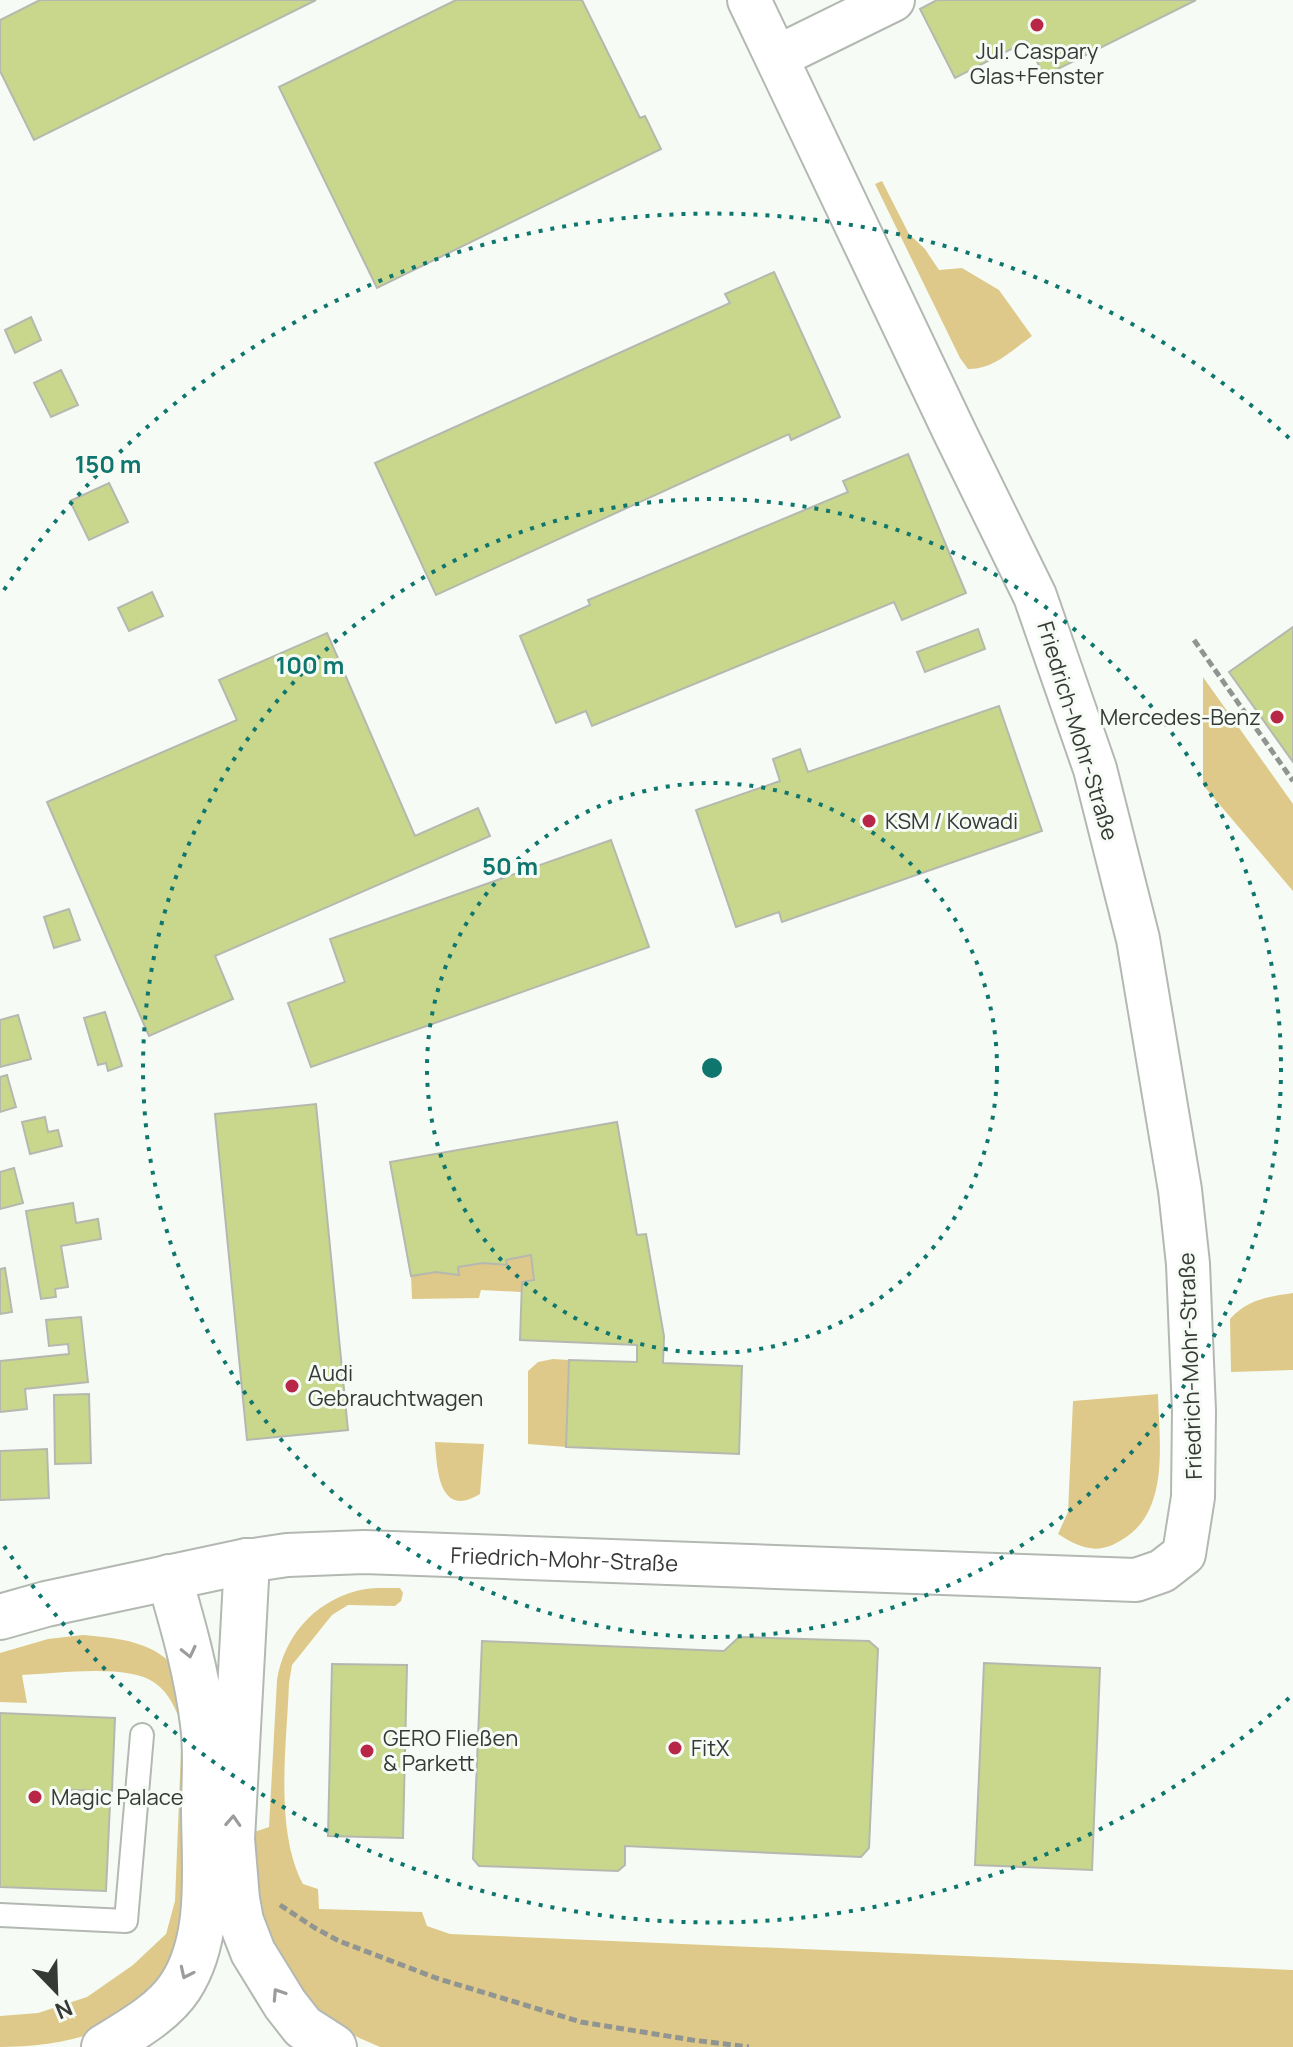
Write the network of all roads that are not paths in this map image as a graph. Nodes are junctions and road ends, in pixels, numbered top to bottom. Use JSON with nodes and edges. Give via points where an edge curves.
{"nodes":[{"id":1,"x":749,"y":0,"type":"edge"},
{"id":2,"x":893,"y":0,"type":"edge"},
{"id":3,"x":777,"y":57,"type":"junction"},
{"id":4,"x":247,"y":1561,"type":"junction"},
{"id":5,"x":169,"y":1577,"type":"junction"},
{"id":6,"x":0,"y":1617,"type":"edge"},
{"id":7,"x":142,"y":1735,"type":"dead end"},
{"id":8,"x":0,"y":1915,"type":"edge"},
{"id":9,"x":104,"y":2047,"type":"edge"},
{"id":10,"x":334,"y":2047,"type":"edge"}],
"edges":[{"from":1,"to":3,"type":"street","name":"Friedrich-Mohr-Straße"},
{"from":2,"to":3,"type":"street"},
{"from":3,"to":4,"type":"street","name":"Friedrich-Mohr-Straße","via":[[1035,596],[1095,769],[1138,939],[1180,1190],[1194,1411],[1193,1497],[1184,1554],[1162,1571],[1136,1580],[364,1552]]},
{"from":4,"to":5,"type":"main road","name":"Friedrich-Mohr-Straße"},
{"from":10,"to":4,"type":"main road","one_way":true,"via":[[303,2027],[278,1994],[253,1952],[237,1899],[232,1839]]},
{"from":5,"to":6,"type":"main road","name":"Friedrich-Mohr-Straße"},
{"from":5,"to":9,"type":"main road","one_way":true,"via":[[204,1728],[200,1932],[180,1988]]},
{"from":7,"to":8,"type":"lane","via":[[126,1921]]}]}
